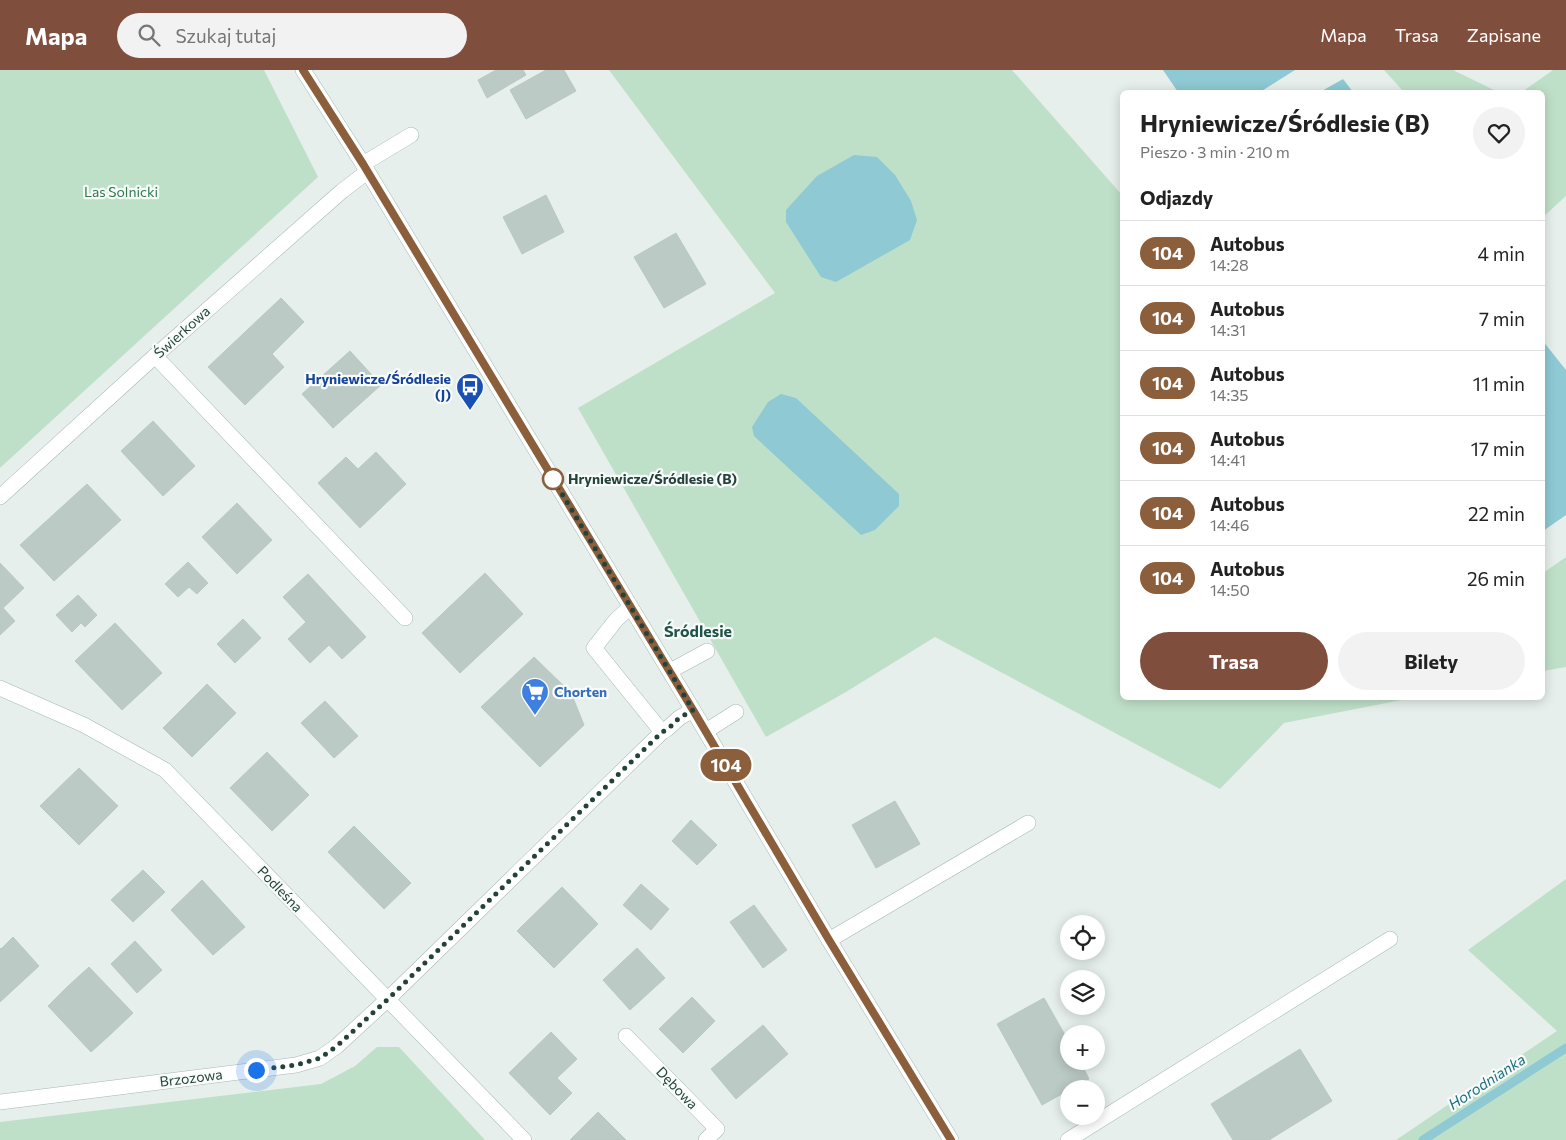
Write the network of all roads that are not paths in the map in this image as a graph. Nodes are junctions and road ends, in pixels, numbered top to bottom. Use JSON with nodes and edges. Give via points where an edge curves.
{"nodes":[{"id":1,"x":303,"y":70,"type":"edge"},
{"id":2,"x":411,"y":134,"type":"dead end"},
{"id":3,"x":365,"y":168,"type":"junction"},
{"id":4,"x":155,"y":356,"type":"junction"},
{"id":5,"x":0,"y":497,"type":"edge"},
{"id":6,"x":630,"y":607,"type":"junction"},
{"id":7,"x":405,"y":618,"type":"dead end"},
{"id":8,"x":707,"y":651,"type":"dead end"},
{"id":9,"x":670,"y":671,"type":"junction"},
{"id":10,"x":0,"y":688,"type":"edge"},
{"id":11,"x":693,"y":710,"type":"junction"},
{"id":12,"x":736,"y":712,"type":"dead end"},
{"id":13,"x":706,"y":731,"type":"junction"},
{"id":14,"x":662,"y":732,"type":"junction"},
{"id":15,"x":1028,"y":823,"type":"dead end"},
{"id":16,"x":1390,"y":939,"type":"dead end"},
{"id":17,"x":829,"y":940,"type":"junction"},
{"id":18,"x":388,"y":999,"type":"junction"},
{"id":19,"x":626,"y":1036,"type":"dead end"},
{"id":20,"x":0,"y":1102,"type":"edge"},
{"id":21,"x":524,"y":1140,"type":"edge"},
{"id":22,"x":706,"y":1140,"type":"edge"},
{"id":23,"x":951,"y":1140,"type":"edge"},
{"id":24,"x":1068,"y":1140,"type":"edge"}],
"edges":[{"from":1,"to":3,"type":"street"},
{"from":2,"to":3,"type":"street","name":"Świerkowa"},
{"from":3,"to":4,"type":"street","name":"Świerkowa"},
{"from":3,"to":6,"type":"street"},
{"from":4,"to":5,"type":"street","name":"Świerkowa"},
{"from":4,"to":7,"type":"street"},
{"from":6,"to":9,"type":"street"},
{"from":6,"to":14,"type":"street","via":[[594,648]]},
{"from":8,"to":9,"type":"street"},
{"from":9,"to":11,"type":"street"},
{"from":10,"to":18,"type":"street","name":"Podleśna","via":[[84,725],[165,770]]},
{"from":11,"to":13,"type":"street"},
{"from":11,"to":14,"type":"street","name":"Brzozowa"},
{"from":12,"to":13,"type":"street"},
{"from":13,"to":17,"type":"street"},
{"from":14,"to":18,"type":"street","name":"Brzozowa"},
{"from":15,"to":17,"type":"street"},
{"from":16,"to":24,"type":"street"},
{"from":17,"to":23,"type":"street"},
{"from":18,"to":20,"type":"street","name":"Brzozowa","via":[[337,1046],[320,1058],[296,1065]]},
{"from":18,"to":21,"type":"street","name":"Podleśna"},
{"from":19,"to":22,"type":"street","name":"Dębowa","via":[[716,1129]]}]}
